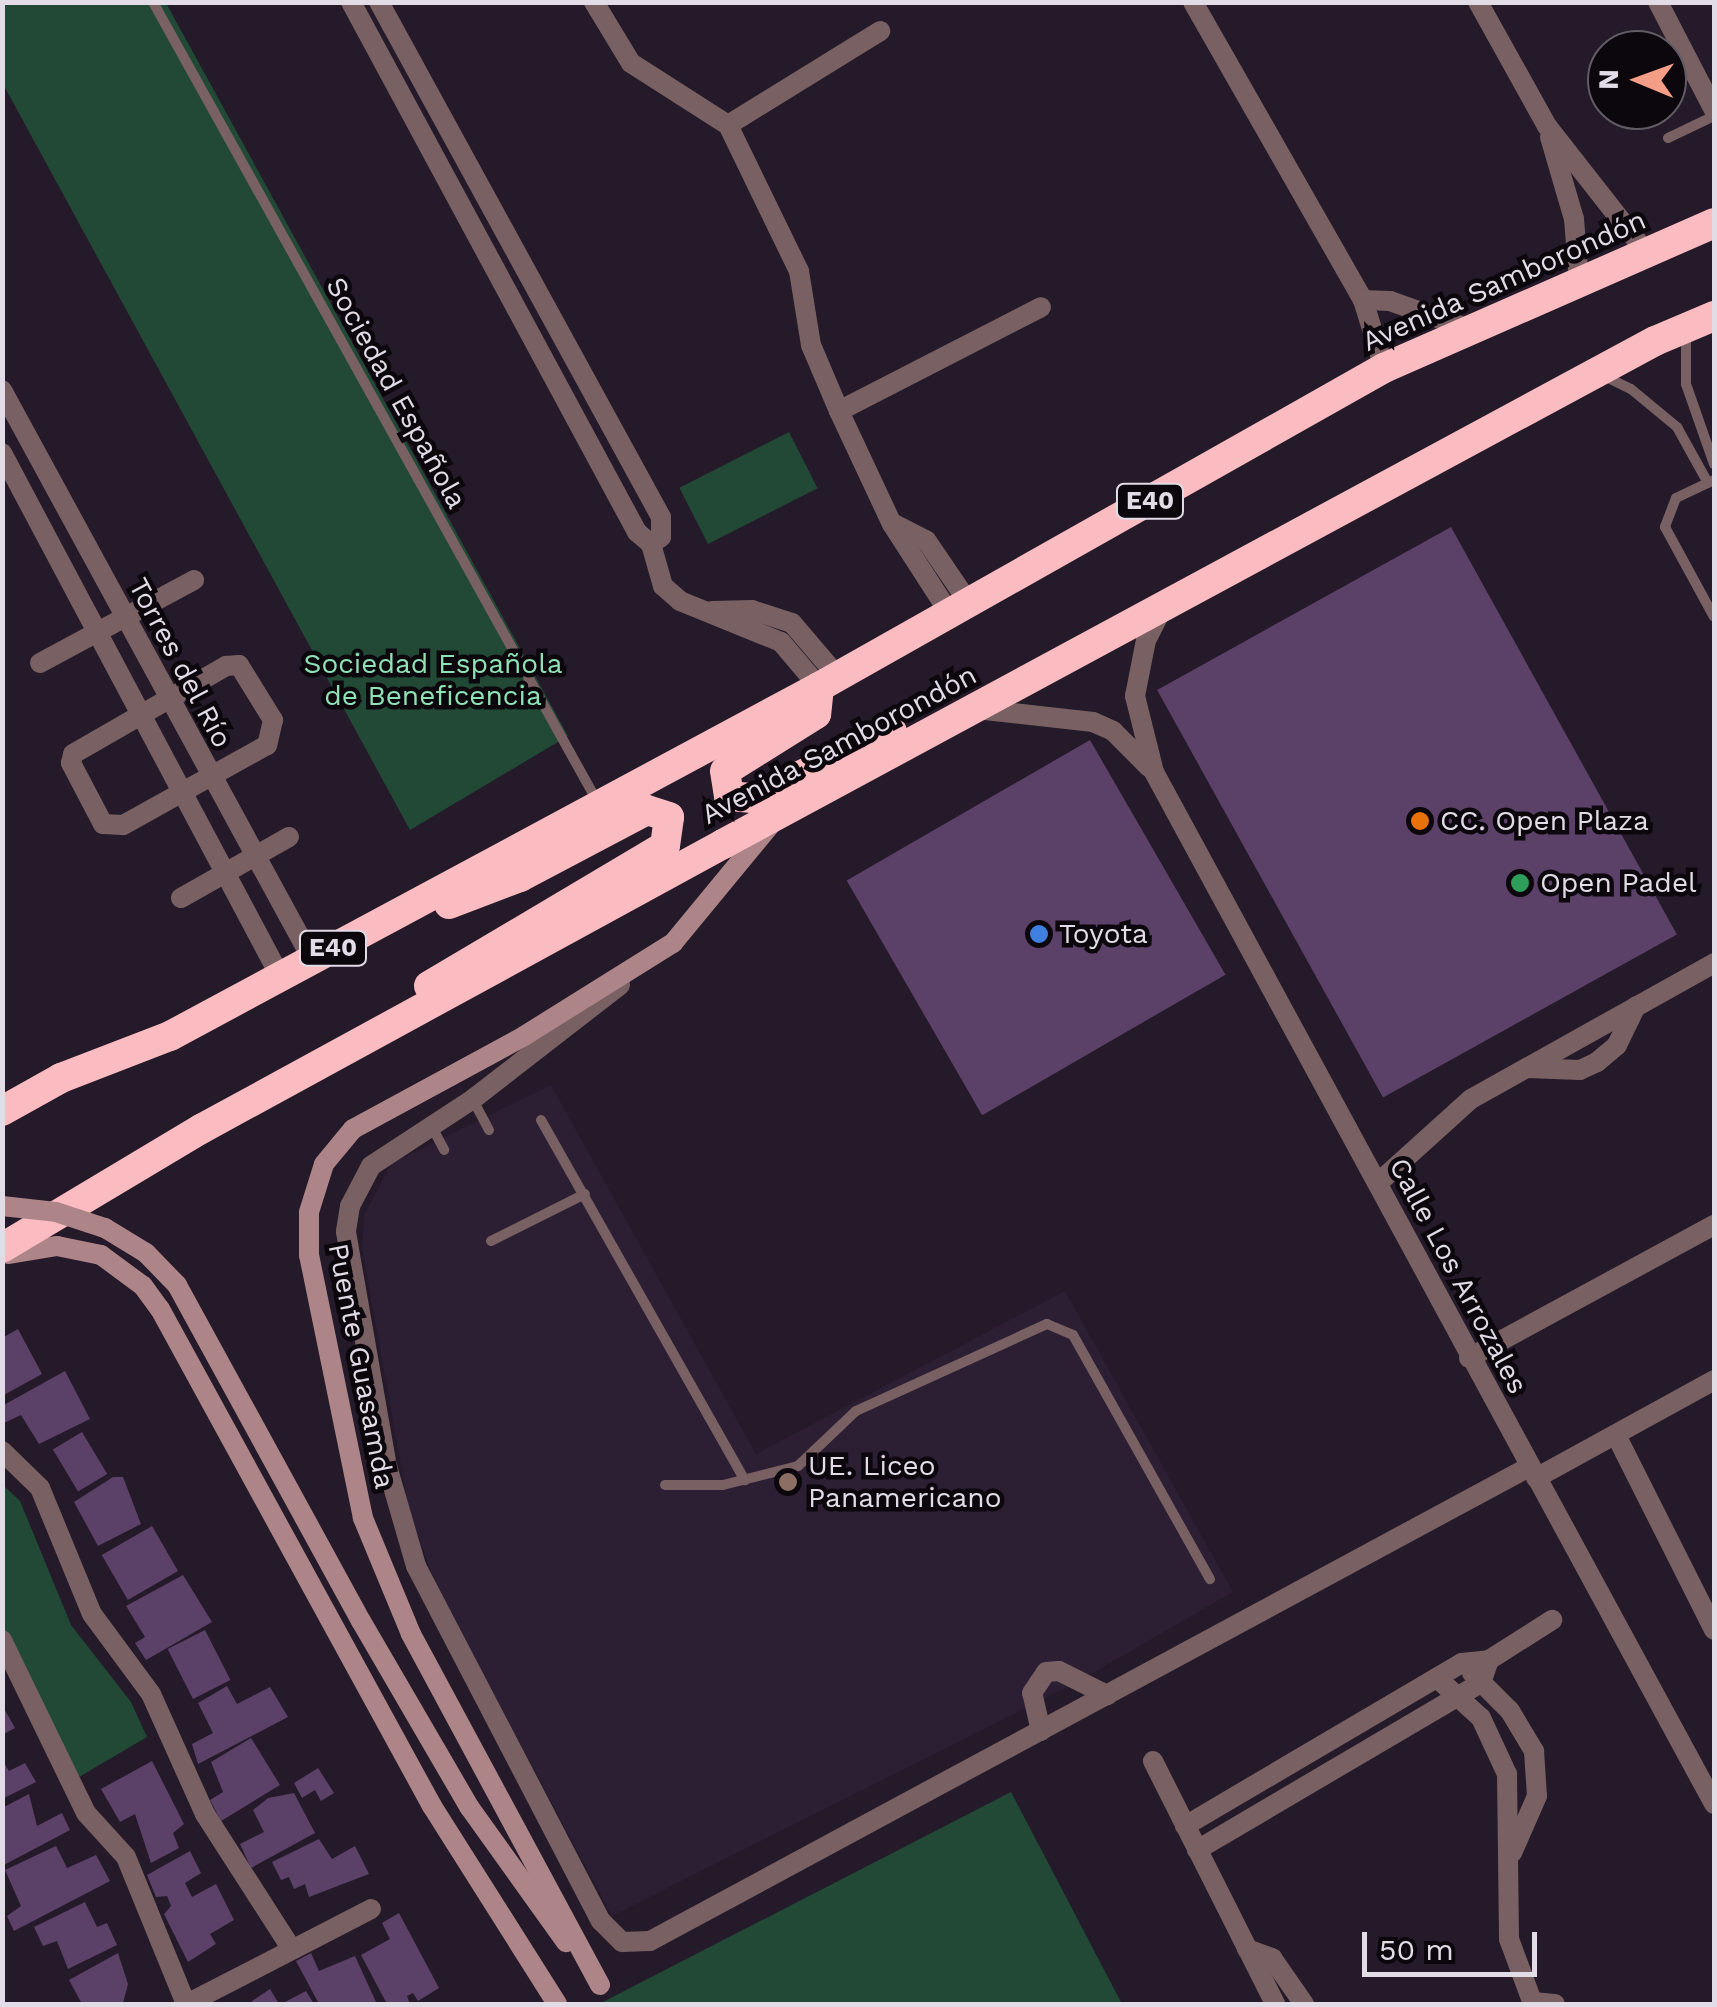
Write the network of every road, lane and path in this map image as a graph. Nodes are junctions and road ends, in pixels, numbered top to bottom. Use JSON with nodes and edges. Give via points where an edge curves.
{"nodes":[{"id":1,"x":153,"y":2,"type":"edge"},
{"id":2,"x":351,"y":2,"type":"edge"},
{"id":3,"x":379,"y":2,"type":"edge"},
{"id":4,"x":594,"y":2,"type":"edge"},
{"id":5,"x":1192,"y":2,"type":"edge"},
{"id":6,"x":1478,"y":2,"type":"edge"},
{"id":7,"x":1658,"y":2,"type":"edge"},
{"id":8,"x":880,"y":30,"type":"dead end"},
{"id":9,"x":406,"y":52,"type":"junction"},
{"id":10,"x":384,"y":64,"type":"junction"},
{"id":11,"x":1714,"y":113,"type":"edge"},
{"id":12,"x":728,"y":125,"type":"junction"},
{"id":13,"x":1546,"y":126,"type":"junction"},
{"id":14,"x":449,"y":130,"type":"junction"},
{"id":15,"x":1668,"y":138,"type":"dead end"},
{"id":16,"x":427,"y":144,"type":"junction"},
{"id":17,"x":1606,"y":205,"type":"junction"},
{"id":18,"x":1574,"y":219,"type":"junction"},
{"id":19,"x":1714,"y":224,"type":"edge"},
{"id":20,"x":1644,"y":251,"type":"junction"},
{"id":21,"x":532,"y":281,"type":"junction"},
{"id":22,"x":1579,"y":281,"type":"junction"},
{"id":23,"x":508,"y":294,"type":"junction"},
{"id":24,"x":1364,"y":300,"type":"junction"},
{"id":25,"x":1041,"y":307,"type":"dead end"},
{"id":26,"x":1413,"y":308,"type":"junction"},
{"id":27,"x":1701,"y":322,"type":"edge"},
{"id":28,"x":1372,"y":327,"type":"junction"},
{"id":29,"x":1468,"y":329,"type":"junction"},
{"id":30,"x":1384,"y":368,"type":"junction"},
{"id":31,"x":1596,"y":372,"type":"junction"},
{"id":32,"x":2,"y":390,"type":"edge"},
{"id":33,"x":838,"y":410,"type":"junction"},
{"id":34,"x":9,"y":417,"type":"edge"},
{"id":35,"x":1694,"y":417,"type":"junction"},
{"id":36,"x":608,"y":422,"type":"junction"},
{"id":37,"x":1677,"y":427,"type":"junction"},
{"id":38,"x":585,"y":435,"type":"junction"},
{"id":39,"x":2,"y":453,"type":"edge"},
{"id":40,"x":1714,"y":464,"type":"edge"},
{"id":41,"x":1711,"y":481,"type":"edge"},
{"id":42,"x":58,"y":494,"type":"junction"},
{"id":43,"x":33,"y":510,"type":"junction"},
{"id":44,"x":651,"y":544,"type":"junction"},
{"id":45,"x":194,"y":580,"type":"dead end"},
{"id":46,"x":960,"y":608,"type":"junction"},
{"id":47,"x":1162,"y":610,"type":"junction"},
{"id":48,"x":1714,"y":616,"type":"edge"},
{"id":49,"x":125,"y":618,"type":"junction"},
{"id":50,"x":98,"y":633,"type":"junction"},
{"id":51,"x":40,"y":663,"type":"dead end"},
{"id":52,"x":828,"y":682,"type":"junction"},
{"id":53,"x":167,"y":698,"type":"junction"},
{"id":54,"x":974,"y":709,"type":"junction"},
{"id":55,"x":140,"y":714,"type":"junction"},
{"id":56,"x":1154,"y":772,"type":"junction"},
{"id":57,"x":210,"y":777,"type":"junction"},
{"id":58,"x":181,"y":792,"type":"junction"},
{"id":59,"x":599,"y":805,"type":"junction"},
{"id":60,"x":778,"y":815,"type":"junction"},
{"id":61,"x":289,"y":837,"type":"dead end"},
{"id":62,"x":255,"y":856,"type":"junction"},
{"id":63,"x":226,"y":872,"type":"junction"},
{"id":64,"x":181,"y":898,"type":"dead end"},
{"id":65,"x":344,"y":942,"type":"junction"},
{"id":66,"x":673,"y":943,"type":"junction"},
{"id":67,"x":312,"y":959,"type":"junction"},
{"id":68,"x":1714,"y":963,"type":"edge"},
{"id":69,"x":280,"y":976,"type":"junction"},
{"id":70,"x":1636,"y":1006,"type":"junction"},
{"id":71,"x":312,"y":1068,"type":"junction"},
{"id":72,"x":1525,"y":1068,"type":"junction"},
{"id":73,"x":473,"y":1099,"type":"junction"},
{"id":74,"x":2,"y":1112,"type":"edge"},
{"id":75,"x":541,"y":1120,"type":"dead end"},
{"id":76,"x":432,"y":1127,"type":"junction"},
{"id":77,"x":488,"y":1130,"type":"dead end"},
{"id":78,"x":444,"y":1150,"type":"dead end"},
{"id":79,"x":1378,"y":1183,"type":"junction"},
{"id":80,"x":585,"y":1194,"type":"junction"},
{"id":81,"x":2,"y":1206,"type":"edge"},
{"id":82,"x":1714,"y":1225,"type":"edge"},
{"id":83,"x":491,"y":1241,"type":"dead end"},
{"id":84,"x":2,"y":1248,"type":"edge"},
{"id":85,"x":2,"y":1257,"type":"edge"},
{"id":86,"x":1469,"y":1358,"type":"junction"},
{"id":87,"x":1714,"y":1380,"type":"edge"},
{"id":88,"x":1616,"y":1435,"type":"junction"},
{"id":89,"x":2,"y":1452,"type":"edge"},
{"id":90,"x":1533,"y":1472,"type":"junction"},
{"id":91,"x":745,"y":1480,"type":"junction"},
{"id":92,"x":665,"y":1485,"type":"dead end"},
{"id":93,"x":1210,"y":1579,"type":"dead end"},
{"id":94,"x":1552,"y":1620,"type":"dead end"},
{"id":95,"x":1714,"y":1630,"type":"edge"},
{"id":96,"x":2,"y":1640,"type":"edge"},
{"id":97,"x":1490,"y":1660,"type":"junction"},
{"id":98,"x":1462,"y":1663,"type":"junction"},
{"id":99,"x":1437,"y":1678,"type":"junction"},
{"id":100,"x":1481,"y":1682,"type":"junction"},
{"id":101,"x":1107,"y":1695,"type":"junction"},
{"id":102,"x":1457,"y":1696,"type":"junction"},
{"id":103,"x":1041,"y":1731,"type":"junction"},
{"id":104,"x":1318,"y":1748,"type":"junction"},
{"id":105,"x":1153,"y":1761,"type":"dead end"},
{"id":106,"x":1333,"y":1770,"type":"junction"},
{"id":107,"x":1714,"y":1804,"type":"edge"},
{"id":108,"x":1185,"y":1826,"type":"junction"},
{"id":109,"x":1197,"y":1850,"type":"junction"},
{"id":110,"x":1512,"y":1853,"type":"junction"},
{"id":111,"x":370,"y":1909,"type":"dead end"},
{"id":112,"x":291,"y":1948,"type":"junction"},
{"id":113,"x":1247,"y":1949,"type":"junction"},
{"id":114,"x":600,"y":1985,"type":"junction"},
{"id":115,"x":1532,"y":2003,"type":"edge"},
{"id":116,"x":187,"y":2004,"type":"edge"},
{"id":117,"x":557,"y":2004,"type":"edge"},
{"id":118,"x":611,"y":2004,"type":"edge"},
{"id":119,"x":1275,"y":2004,"type":"edge"},
{"id":120,"x":1304,"y":2004,"type":"edge"},
{"id":121,"x":1555,"y":2004,"type":"edge"}],
"edges":[{"from":1,"to":59,"type":"lane","name":"Sociedad Española"},
{"from":2,"to":10,"type":"street"},
{"from":3,"to":9,"type":"street"},
{"from":4,"to":12,"type":"street","via":[[631,63]]},
{"from":5,"to":24,"type":"street"},
{"from":6,"to":13,"type":"street"},
{"from":7,"to":11,"type":"street"},
{"from":8,"to":12,"type":"street"},
{"from":9,"to":10,"type":"street"},
{"from":9,"to":14,"type":"street"},
{"from":10,"to":16,"type":"street"},
{"from":11,"to":15,"type":"lane"},
{"from":12,"to":33,"type":"street","via":[[799,271],[811,345]]},
{"from":13,"to":17,"type":"street"},
{"from":13,"to":18,"type":"street"},
{"from":14,"to":16,"type":"street"},
{"from":14,"to":21,"type":"street"},
{"from":16,"to":23,"type":"street"},
{"from":17,"to":18,"type":"street"},
{"from":17,"to":20,"type":"street"},
{"from":18,"to":22,"type":"street"},
{"from":19,"to":20,"type":"highway","name":"Avenida Samborondón","number":"E40"},
{"from":20,"to":22,"type":"highway","name":"Avenida Samborondón","number":"E40"},
{"from":21,"to":23,"type":"street"},
{"from":21,"to":36,"type":"street"},
{"from":22,"to":29,"type":"highway","name":"Avenida Samborondón","number":"E40"},
{"from":23,"to":38,"type":"street"},
{"from":24,"to":26,"type":"street"},
{"from":24,"to":28,"type":"street"},
{"from":25,"to":33,"type":"street"},
{"from":26,"to":28,"type":"street"},
{"from":26,"to":29,"type":"street"},
{"from":27,"to":31,"type":"highway","name":"Avenida Samborondón"},
{"from":27,"to":35,"type":"lane","via":[[1684,359]]},
{"from":28,"to":30,"type":"street"},
{"from":29,"to":30,"type":"highway","name":"Avenida Samborondón","number":"E40"},
{"from":30,"to":46,"type":"highway","name":"Avenida Samborondón","number":"E40"},
{"from":31,"to":37,"type":"lane","via":[[1631,389]]},
{"from":31,"to":47,"type":"highway","name":"Avenida Samborondón"},
{"from":32,"to":34,"type":"street","name":"Torres del Río"},
{"from":33,"to":46,"type":"street","via":[[892,524],[926,540]]},
{"from":34,"to":42,"type":"street","name":"Torres del Río"},
{"from":35,"to":37,"type":"lane"},
{"from":35,"to":40,"type":"lane"},
{"from":36,"to":38,"type":"street"},
{"from":36,"to":44,"type":"street","via":[[661,517],[661,537]]},
{"from":37,"to":41,"type":"lane"},
{"from":38,"to":44,"type":"street","via":[[637,532]]},
{"from":39,"to":43,"type":"street"},
{"from":41,"to":48,"type":"lane","via":[[1676,498],[1665,526]]},
{"from":42,"to":43,"type":"street"},
{"from":42,"to":49,"type":"street","name":"Torres del Río"},
{"from":43,"to":50,"type":"street"},
{"from":44,"to":52,"type":"street","via":[[663,586],[680,601],[781,642]]},
{"from":45,"to":49,"type":"street"},
{"from":46,"to":52,"type":"highway","name":"Avenida Samborondón","number":"E40"},
{"from":47,"to":54,"type":"highway","name":"Avenida Samborondón"},
{"from":47,"to":56,"type":"street","name":"Calle Los Arrozales","via":[[1146,640],[1135,696]]},
{"from":49,"to":50,"type":"street"},
{"from":49,"to":53,"type":"street","name":"Torres del Río"},
{"from":50,"to":51,"type":"street"},
{"from":50,"to":55,"type":"street"},
{"from":52,"to":54,"type":"highway","via":[[816,714],[725,771],[729,796],[753,798],[908,724]]},
{"from":52,"to":59,"type":"highway","name":"Avenida Samborondón","number":"E40"},
{"from":53,"to":55,"type":"street"},
{"from":53,"to":57,"type":"street","name":"Torres del Río"},
{"from":53,"to":57,"type":"street","via":[[239,665],[273,720],[267,745]]},
{"from":54,"to":56,"type":"street","name":"Calle Los Arrozales","via":[[1094,722],[1113,730]]},
{"from":54,"to":60,"type":"highway","name":"Avenida Samborondón"},
{"from":55,"to":58,"type":"street"},
{"from":55,"to":58,"type":"street","via":[[74,754],[71,763],[103,824],[122,825]]},
{"from":56,"to":79,"type":"street","name":"Calle Los Arrozales"},
{"from":57,"to":58,"type":"street"},
{"from":57,"to":62,"type":"street","name":"Torres del Río"},
{"from":58,"to":63,"type":"street"},
{"from":59,"to":65,"type":"highway","name":"Avenida Samborondón","number":"E40"},
{"from":60,"to":66,"type":"main road","name":"Puente Guasamda"},
{"from":60,"to":71,"type":"highway","name":"Avenida Samborondón"},
{"from":61,"to":62,"type":"street"},
{"from":62,"to":63,"type":"street"},
{"from":62,"to":67,"type":"street","name":"Torres del Río"},
{"from":63,"to":64,"type":"street"},
{"from":63,"to":69,"type":"street"},
{"from":65,"to":67,"type":"highway","name":"Avenida Samborondón","number":"E40"},
{"from":65,"to":71,"type":"highway","via":[[520,878],[646,810],[668,817],[664,846],[474,955]]},
{"from":66,"to":73,"type":"street"},
{"from":66,"to":114,"type":"main road","name":"Puente Guasamda","via":[[524,1036],[352,1128],[324,1164],[307,1234],[363,1518],[411,1634]]},
{"from":67,"to":69,"type":"highway","name":"Avenida Samborondón","number":"E40"},
{"from":68,"to":70,"type":"street"},
{"from":69,"to":74,"type":"highway","name":"Avenida Samborondón","number":"E40","via":[[170,1036],[61,1078]]},
{"from":70,"to":72,"type":"street"},
{"from":70,"to":72,"type":"street","via":[[1618,1045],[1597,1062],[1580,1070]]},
{"from":71,"to":84,"type":"highway","name":"Avenida Samborondón"},
{"from":72,"to":79,"type":"street","via":[[1444,1119]]},
{"from":73,"to":76,"type":"street"},
{"from":73,"to":77,"type":"lane"},
{"from":75,"to":80,"type":"lane"},
{"from":76,"to":78,"type":"lane"},
{"from":76,"to":103,"type":"street","via":[[371,1166],[350,1206],[346,1232],[387,1466],[434,1608],[610,1935],[636,1945],[650,1941]]},
{"from":79,"to":86,"type":"street","name":"Calle Los Arrozales"},
{"from":80,"to":83,"type":"lane"},
{"from":80,"to":91,"type":"lane"},
{"from":81,"to":114,"type":"main road","name":"Puente Guasamda","bridge":true,"via":[[56,1212],[104,1228],[146,1253],[177,1285],[470,1808]]},
{"from":82,"to":86,"type":"street"},
{"from":85,"to":117,"type":"main road","via":[[29,1247],[81,1248],[122,1267],[160,1309],[432,1806]]},
{"from":86,"to":90,"type":"street","name":"Calle Los Arrozales"},
{"from":87,"to":88,"type":"street"},
{"from":88,"to":90,"type":"street"},
{"from":88,"to":95,"type":"street"},
{"from":89,"to":112,"type":"street","via":[[40,1488],[92,1614],[151,1694],[206,1814]]},
{"from":90,"to":101,"type":"street"},
{"from":90,"to":107,"type":"street","name":"Calle Los Arrozales"},
{"from":91,"to":92,"type":"lane"},
{"from":91,"to":93,"type":"lane","via":[[798,1466],[856,1411],[1047,1324],[1073,1335]]},
{"from":94,"to":97,"type":"street"},
{"from":96,"to":116,"type":"street","via":[[86,1813],[126,1857]]},
{"from":97,"to":98,"type":"street"},
{"from":97,"to":100,"type":"street"},
{"from":98,"to":99,"type":"street"},
{"from":98,"to":100,"type":"street"},
{"from":99,"to":102,"type":"street"},
{"from":99,"to":104,"type":"street"},
{"from":100,"to":102,"type":"street"},
{"from":100,"to":110,"type":"street","via":[[1522,1728],[1538,1772],[1537,1796]]},
{"from":101,"to":103,"type":"street"},
{"from":101,"to":103,"type":"street","via":[[1059,1671],[1046,1672],[1032,1693]]},
{"from":102,"to":106,"type":"street"},
{"from":102,"to":110,"type":"street","via":[[1496,1741],[1507,1774]]},
{"from":104,"to":106,"type":"street"},
{"from":104,"to":108,"type":"street"},
{"from":105,"to":108,"type":"street"},
{"from":106,"to":109,"type":"street"},
{"from":108,"to":109,"type":"street"},
{"from":109,"to":113,"type":"street"},
{"from":110,"to":115,"type":"street","via":[[1509,1939]]},
{"from":111,"to":112,"type":"street"},
{"from":112,"to":116,"type":"street"},
{"from":113,"to":119,"type":"street"},
{"from":113,"to":120,"type":"street","via":[[1272,1958]]},
{"from":114,"to":118,"type":"main road","name":"Puente Guasamda"},
{"from":115,"to":121,"type":"street"}]}
